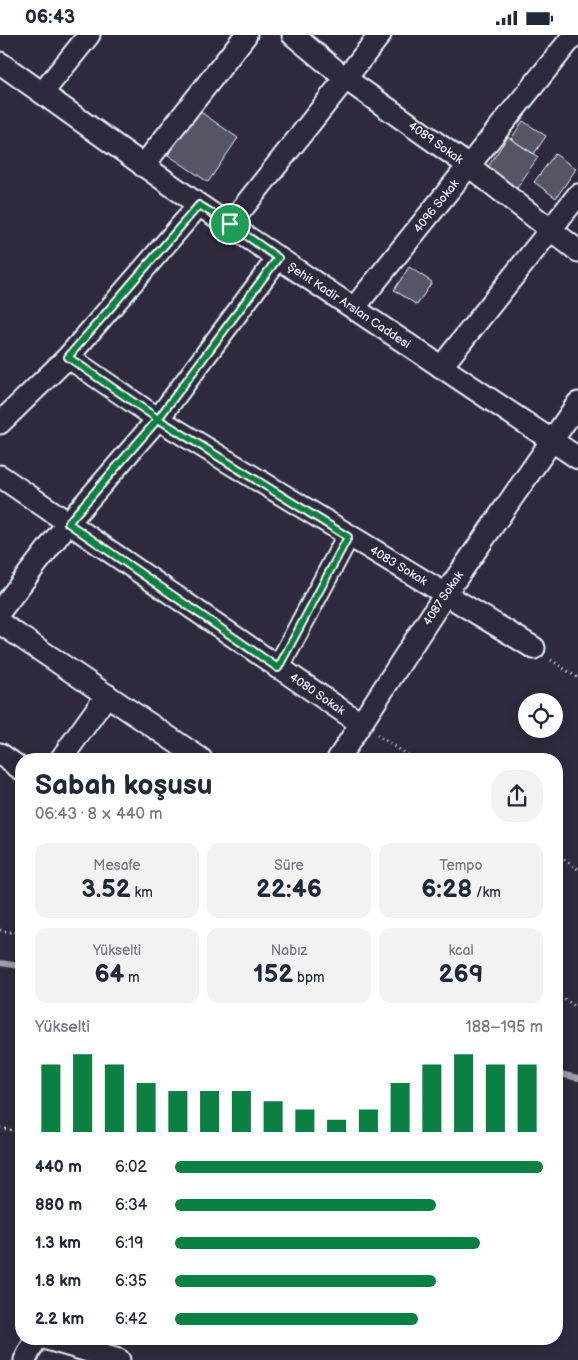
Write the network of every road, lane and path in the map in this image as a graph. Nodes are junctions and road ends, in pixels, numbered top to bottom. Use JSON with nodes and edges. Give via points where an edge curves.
{"nodes":[{"id":1,"x":89,"y":35,"type":"edge"},
{"id":2,"x":246,"y":35,"type":"edge"},
{"id":3,"x":292,"y":35,"type":"edge"},
{"id":4,"x":380,"y":35,"type":"edge"},
{"id":5,"x":574,"y":35,"type":"edge"},
{"id":6,"x":0,"y":63,"type":"edge"},
{"id":7,"x":346,"y":79,"type":"junction"},
{"id":8,"x":42,"y":92,"type":"junction"},
{"id":9,"x":143,"y":166,"type":"junction"},
{"id":10,"x":469,"y":166,"type":"junction"},
{"id":11,"x":578,"y":195,"type":"edge"},
{"id":12,"x":199,"y":205,"type":"junction"},
{"id":13,"x":230,"y":224,"type":"junction"},
{"id":14,"x":551,"y":231,"type":"junction"},
{"id":15,"x":578,"y":251,"type":"edge"},
{"id":16,"x":278,"y":258,"type":"junction"},
{"id":17,"x":354,"y":307,"type":"junction"},
{"id":18,"x":68,"y":357,"type":"junction"},
{"id":19,"x":441,"y":367,"type":"junction"},
{"id":20,"x":578,"y":403,"type":"edge"},
{"id":21,"x":158,"y":419,"type":"junction"},
{"id":22,"x":0,"y":423,"type":"edge"},
{"id":23,"x":553,"y":441,"type":"junction"},
{"id":24,"x":578,"y":458,"type":"edge"},
{"id":25,"x":0,"y":476,"type":"edge"},
{"id":26,"x":68,"y":523,"type":"junction"},
{"id":27,"x":348,"y":537,"type":"junction"},
{"id":28,"x":446,"y":593,"type":"junction"},
{"id":29,"x":0,"y":611,"type":"edge"},
{"id":30,"x":0,"y":623,"type":"edge"},
{"id":31,"x":534,"y":648,"type":"joint"},
{"id":32,"x":278,"y":668,"type":"junction"},
{"id":33,"x":578,"y":678,"type":"edge"},
{"id":34,"x":107,"y":695,"type":"junction"},
{"id":35,"x":360,"y":723,"type":"junction"},
{"id":36,"x":65,"y":753,"type":"edge"},
{"id":37,"x":192,"y":753,"type":"edge"},
{"id":38,"x":342,"y":753,"type":"edge"},
{"id":39,"x":404,"y":753,"type":"edge"},
{"id":40,"x":0,"y":754,"type":"edge"},
{"id":41,"x":15,"y":765,"type":"edge"},
{"id":42,"x":563,"y":859,"type":"edge"},
{"id":43,"x":578,"y":869,"type":"edge"},
{"id":44,"x":0,"y":931,"type":"edge"},
{"id":45,"x":15,"y":933,"type":"edge"},
{"id":46,"x":563,"y":998,"type":"edge"},
{"id":47,"x":578,"y":1008,"type":"edge"},
{"id":48,"x":0,"y":1128,"type":"edge"},
{"id":49,"x":15,"y":1131,"type":"edge"},
{"id":50,"x":33,"y":1345,"type":"edge"},
{"id":51,"x":68,"y":1345,"type":"edge"},
{"id":52,"x":25,"y":1360,"type":"edge"},
{"id":53,"x":119,"y":1360,"type":"edge"}],
"edges":[{"from":1,"to":8,"type":"street"},
{"from":2,"to":9,"type":"street"},
{"from":3,"to":7,"type":"street","name":"4089 Sokak"},
{"from":4,"to":7,"type":"street"},
{"from":5,"to":10,"type":"street","name":"4096 Sokak"},
{"from":6,"to":8,"type":"street","name":"Şehit Kadir Arslan Caddesi"},
{"from":7,"to":10,"type":"street","name":"4089 Sokak"},
{"from":7,"to":13,"type":"street"},
{"from":8,"to":9,"type":"street","name":"Şehit Kadir Arslan Caddesi"},
{"from":9,"to":12,"type":"street","name":"Şehit Kadir Arslan Caddesi"},
{"from":10,"to":14,"type":"street","name":"4089 Sokak"},
{"from":10,"to":17,"type":"street","name":"4096 Sokak"},
{"from":11,"to":14,"type":"street"},
{"from":12,"to":13,"type":"street","name":"Şehit Kadir Arslan Caddesi"},
{"from":12,"to":18,"type":"street"},
{"from":13,"to":16,"type":"street","name":"Şehit Kadir Arslan Caddesi"},
{"from":14,"to":15,"type":"street","name":"4089 Sokak"},
{"from":14,"to":19,"type":"street"},
{"from":16,"to":17,"type":"street","name":"Şehit Kadir Arslan Caddesi"},
{"from":16,"to":21,"type":"street"},
{"from":17,"to":19,"type":"street","name":"Şehit Kadir Arslan Caddesi"},
{"from":18,"to":21,"type":"street","name":"4083 Sokak"},
{"from":18,"to":22,"type":"street"},
{"from":19,"to":23,"type":"street","name":"Şehit Kadir Arslan Caddesi"},
{"from":20,"to":23,"type":"street","name":"4087 Sokak"},
{"from":21,"to":26,"type":"street"},
{"from":21,"to":27,"type":"street","name":"4083 Sokak"},
{"from":23,"to":24,"type":"street","name":"Şehit Kadir Arslan Caddesi"},
{"from":23,"to":28,"type":"street","name":"4087 Sokak"},
{"from":25,"to":26,"type":"street","name":"4080 Sokak"},
{"from":26,"to":29,"type":"street"},
{"from":26,"to":32,"type":"street","name":"4080 Sokak"},
{"from":27,"to":28,"type":"street","name":"4083 Sokak"},
{"from":27,"to":32,"type":"street"},
{"from":28,"to":31,"type":"street","name":"4083 Sokak"},
{"from":28,"to":35,"type":"street","name":"4087 Sokak"},
{"from":30,"to":34,"type":"street"},
{"from":31,"to":33,"type":"path"},
{"from":32,"to":35,"type":"street","name":"4080 Sokak"},
{"from":34,"to":36,"type":"street"},
{"from":34,"to":37,"type":"street"},
{"from":35,"to":38,"type":"street","name":"4087 Sokak"},
{"from":35,"to":39,"type":"path"},
{"from":40,"to":41,"type":"street"},
{"from":42,"to":43,"type":"path"},
{"from":44,"to":45,"type":"path"},
{"from":46,"to":47,"type":"path"},
{"from":48,"to":49,"type":"path"},
{"from":50,"to":52,"type":"street"},
{"from":51,"to":53,"type":"street"}]}
